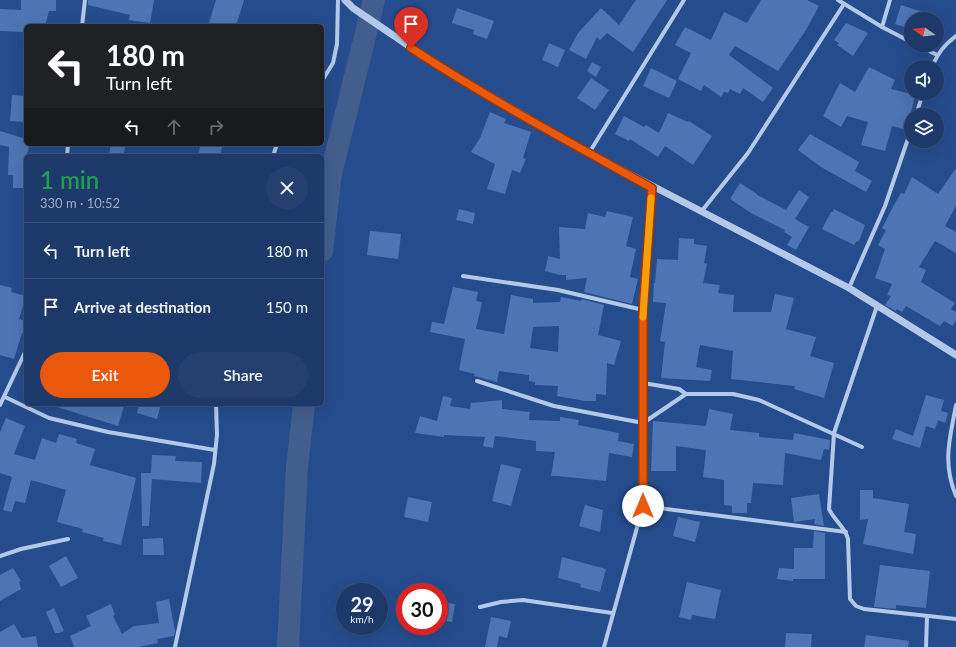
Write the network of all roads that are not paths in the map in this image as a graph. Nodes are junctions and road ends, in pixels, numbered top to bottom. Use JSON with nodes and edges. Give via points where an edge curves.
{"nodes":[{"id":1,"x":85,"y":0,"type":"edge"},
{"id":2,"x":338,"y":0,"type":"edge"},
{"id":3,"x":346,"y":0,"type":"edge"},
{"id":4,"x":684,"y":0,"type":"edge"},
{"id":5,"x":838,"y":0,"type":"edge"},
{"id":6,"x":890,"y":0,"type":"edge"},
{"id":7,"x":844,"y":4,"type":"junction"},
{"id":8,"x":82,"y":24,"type":"edge"},
{"id":9,"x":882,"y":27,"type":"junction"},
{"id":10,"x":956,"y":36,"type":"edge"},
{"id":11,"x":904,"y":38,"type":"edge"},
{"id":12,"x":931,"y":52,"type":"edge"},
{"id":13,"x":937,"y":55,"type":"junction"},
{"id":14,"x":935,"y":60,"type":"edge"},
{"id":15,"x":324,"y":77,"type":"edge"},
{"id":16,"x":905,"y":148,"type":"edge"},
{"id":17,"x":588,"y":153,"type":"junction"},
{"id":18,"x":652,"y":188,"type":"junction"},
{"id":19,"x":701,"y":213,"type":"junction"},
{"id":20,"x":463,"y":276,"type":"dead end"},
{"id":21,"x":849,"y":288,"type":"junction"},
{"id":22,"x":877,"y":306,"type":"junction"},
{"id":23,"x":643,"y":310,"type":"junction"},
{"id":24,"x":24,"y":354,"type":"edge"},
{"id":25,"x":956,"y":355,"type":"edge"},
{"id":26,"x":477,"y":381,"type":"dead end"},
{"id":27,"x":643,"y":383,"type":"junction"},
{"id":28,"x":686,"y":394,"type":"junction"},
{"id":29,"x":5,"y":397,"type":"junction"},
{"id":30,"x":956,"y":404,"type":"edge"},
{"id":31,"x":0,"y":405,"type":"edge"},
{"id":32,"x":24,"y":405,"type":"edge"},
{"id":33,"x":26,"y":406,"type":"edge"},
{"id":34,"x":216,"y":406,"type":"edge"},
{"id":35,"x":643,"y":423,"type":"junction"},
{"id":36,"x":834,"y":434,"type":"junction"},
{"id":37,"x":862,"y":447,"type":"dead end"},
{"id":38,"x":215,"y":450,"type":"junction"},
{"id":39,"x":956,"y":496,"type":"edge"},
{"id":40,"x":643,"y":506,"type":"junction"},
{"id":41,"x":846,"y":532,"type":"junction"},
{"id":42,"x":68,"y":539,"type":"dead end"},
{"id":43,"x":0,"y":556,"type":"edge"},
{"id":44,"x":480,"y":607,"type":"dead end"},
{"id":45,"x":612,"y":613,"type":"junction"},
{"id":46,"x":927,"y":617,"type":"junction"},
{"id":47,"x":956,"y":619,"type":"edge"},
{"id":48,"x":175,"y":647,"type":"edge"},
{"id":49,"x":604,"y":647,"type":"edge"},
{"id":50,"x":926,"y":647,"type":"edge"}],
"edges":[{"from":1,"to":8,"type":"street"},
{"from":2,"to":15,"type":"street","via":[[337,44],[333,63]]},
{"from":3,"to":17,"type":"street","via":[[353,8],[437,65]]},
{"from":4,"to":17,"type":"street"},
{"from":5,"to":7,"type":"street"},
{"from":6,"to":9,"type":"street"},
{"from":7,"to":9,"type":"street"},
{"from":7,"to":19,"type":"street","via":[[748,153]]},
{"from":9,"to":11,"type":"street"},
{"from":10,"to":13,"type":"street"},
{"from":12,"to":13,"type":"street"},
{"from":13,"to":14,"type":"street"},
{"from":16,"to":21,"type":"street","via":[[885,206]]},
{"from":17,"to":18,"type":"street"},
{"from":18,"to":19,"type":"street"},
{"from":18,"to":23,"type":"street"},
{"from":19,"to":21,"type":"street"},
{"from":20,"to":23,"type":"street","via":[[558,290]]},
{"from":21,"to":22,"type":"street"},
{"from":22,"to":25,"type":"street"},
{"from":22,"to":36,"type":"street"},
{"from":23,"to":27,"type":"street"},
{"from":24,"to":29,"type":"street"},
{"from":26,"to":35,"type":"street","via":[[554,406]]},
{"from":27,"to":28,"type":"street","via":[[680,389]]},
{"from":27,"to":35,"type":"street"},
{"from":28,"to":35,"type":"street"},
{"from":28,"to":36,"type":"street","via":[[733,394],[759,400]]},
{"from":29,"to":31,"type":"street"},
{"from":29,"to":32,"type":"street"},
{"from":30,"to":39,"type":"street","via":[[947,466]]},
{"from":33,"to":38,"type":"street","via":[[56,419],[108,432]]},
{"from":34,"to":38,"type":"street"},
{"from":35,"to":40,"type":"street"},
{"from":36,"to":37,"type":"street"},
{"from":36,"to":41,"type":"street","via":[[829,509]]},
{"from":38,"to":48,"type":"street"},
{"from":40,"to":41,"type":"street"},
{"from":40,"to":45,"type":"street"},
{"from":41,"to":46,"type":"street","via":[[850,599],[864,609]]},
{"from":42,"to":43,"type":"street"},
{"from":44,"to":45,"type":"street","via":[[523,600]]},
{"from":45,"to":49,"type":"street"},
{"from":46,"to":47,"type":"street"},
{"from":46,"to":50,"type":"street"}]}
